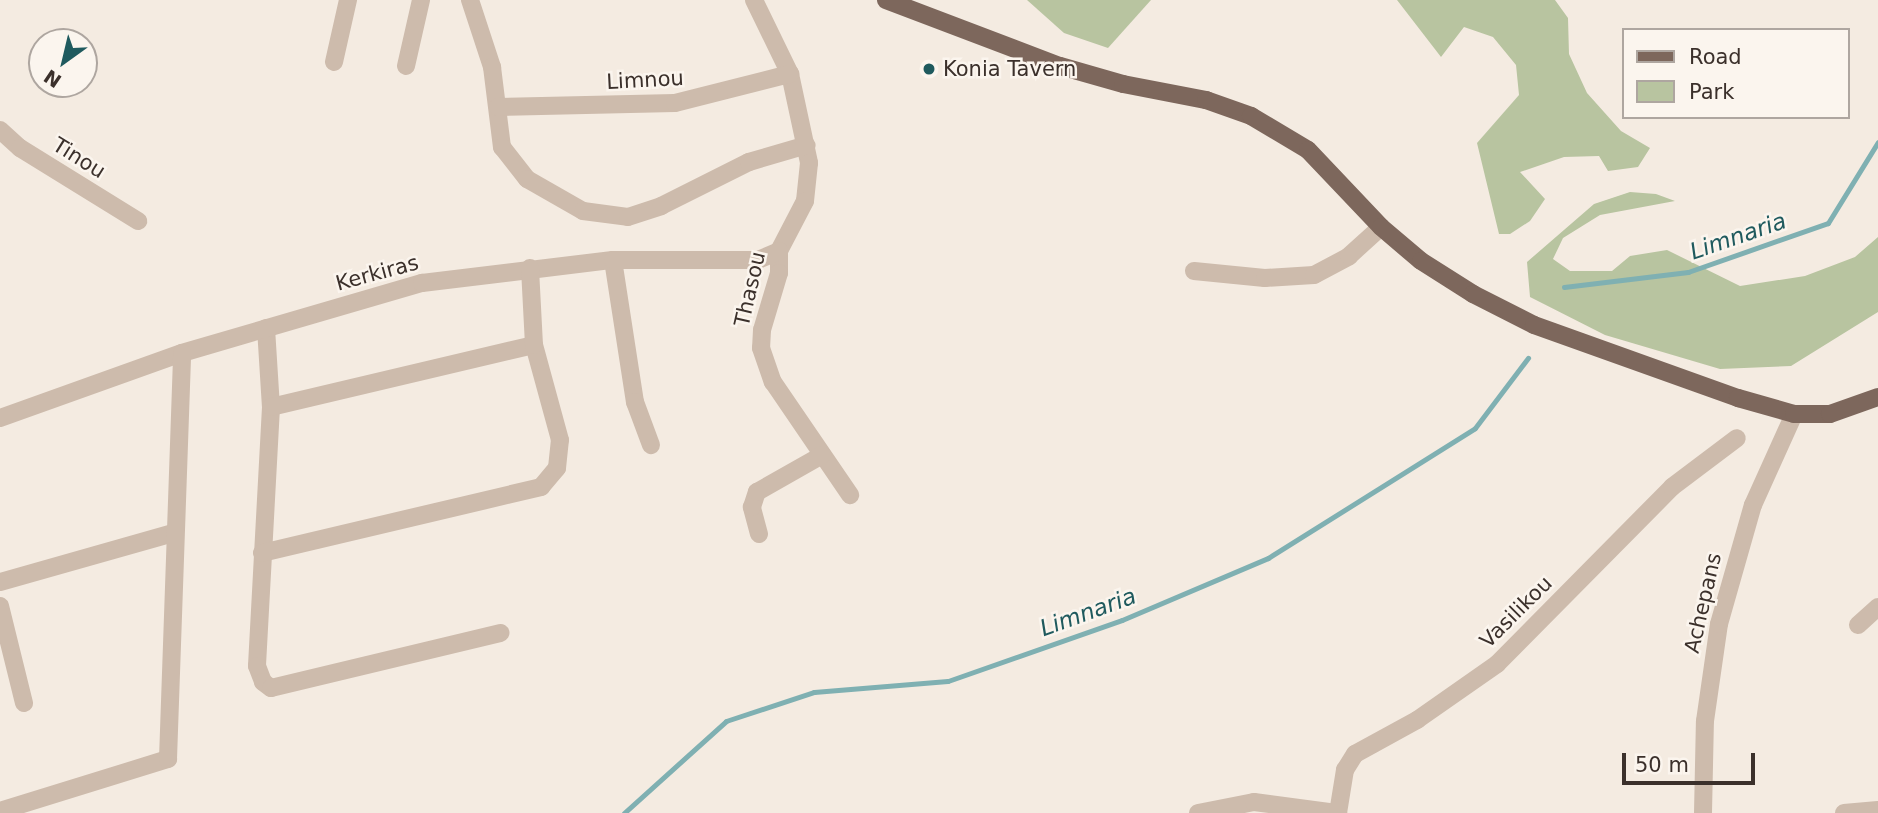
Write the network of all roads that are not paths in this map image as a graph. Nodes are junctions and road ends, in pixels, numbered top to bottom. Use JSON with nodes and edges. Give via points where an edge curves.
{"nodes":[{"id":1,"x":348,"y":0,"type":"edge"},
{"id":2,"x":421,"y":0,"type":"edge"},
{"id":3,"x":470,"y":0,"type":"edge"},
{"id":4,"x":754,"y":0,"type":"edge"},
{"id":5,"x":886,"y":0,"type":"edge"},
{"id":6,"x":334,"y":62,"type":"dead end"},
{"id":7,"x":406,"y":66,"type":"dead end"},
{"id":8,"x":790,"y":74,"type":"junction"},
{"id":9,"x":498,"y":107,"type":"junction"},
{"id":10,"x":0,"y":130,"type":"edge"},
{"id":11,"x":807,"y":145,"type":"junction"},
{"id":12,"x":138,"y":221,"type":"dead end"},
{"id":13,"x":1381,"y":227,"type":"junction"},
{"id":14,"x":779,"y":251,"type":"junction"},
{"id":15,"x":613,"y":260,"type":"junction"},
{"id":16,"x":530,"y":268,"type":"junction"},
{"id":17,"x":1194,"y":271,"type":"dead end"},
{"id":18,"x":266,"y":328,"type":"junction"},
{"id":19,"x":534,"y":345,"type":"junction"},
{"id":20,"x":182,"y":353,"type":"junction"},
{"id":21,"x":1878,"y":397,"type":"edge"},
{"id":22,"x":271,"y":407,"type":"junction"},
{"id":23,"x":1794,"y":414,"type":"junction"},
{"id":24,"x":0,"y":418,"type":"edge"},
{"id":25,"x":1737,"y":438,"type":"dead end"},
{"id":26,"x":651,"y":445,"type":"dead end"},
{"id":27,"x":822,"y":455,"type":"junction"},
{"id":28,"x":850,"y":495,"type":"dead end"},
{"id":29,"x":173,"y":533,"type":"junction"},
{"id":30,"x":759,"y":534,"type":"dead end"},
{"id":31,"x":262,"y":553,"type":"junction"},
{"id":32,"x":0,"y":582,"type":"edge"},
{"id":33,"x":0,"y":606,"type":"edge"},
{"id":34,"x":1878,"y":607,"type":"edge"},
{"id":35,"x":1858,"y":625,"type":"dead end"},
{"id":36,"x":500,"y":633,"type":"dead end"},
{"id":37,"x":24,"y":703,"type":"dead end"},
{"id":38,"x":1878,"y":810,"type":"edge"},
{"id":39,"x":0,"y":811,"type":"edge"},
{"id":40,"x":1844,"y":812,"type":"edge"},
{"id":41,"x":1198,"y":813,"type":"edge"},
{"id":42,"x":1338,"y":813,"type":"edge"},
{"id":43,"x":1703,"y":813,"type":"edge"}],
"edges":[{"from":1,"to":6,"type":"street"},
{"from":2,"to":7,"type":"street"},
{"from":3,"to":9,"type":"street","via":[[492,67]]},
{"from":4,"to":8,"type":"street","name":"Thasou"},
{"from":5,"to":13,"type":"main road","via":[[1060,66],[1206,100],[1251,116],[1308,150]]},
{"from":8,"to":9,"type":"street","name":"Limnou","via":[[675,103]]},
{"from":8,"to":11,"type":"street","name":"Thasou"},
{"from":9,"to":11,"type":"street","via":[[496,125],[502,147],[527,179],[576,208],[612,217],[661,206],[749,162]]},
{"from":10,"to":12,"type":"street","name":"Tinou","via":[[20,148]]},
{"from":11,"to":14,"type":"street","name":"Thasou","via":[[805,201]]},
{"from":13,"to":17,"type":"street","via":[[1349,256],[1314,275],[1265,278]]},
{"from":13,"to":23,"type":"main road","via":[[1447,278],[1534,325]]},
{"from":14,"to":15,"type":"street","name":"Kerkiras","via":[[758,260]]},
{"from":14,"to":27,"type":"street","name":"Thasou","via":[[779,272],[762,330],[765,366]]},
{"from":15,"to":16,"type":"street","name":"Kerkiras"},
{"from":15,"to":26,"type":"street","via":[[635,402]]},
{"from":16,"to":18,"type":"street","name":"Kerkiras","via":[[422,283]]},
{"from":16,"to":19,"type":"street"},
{"from":18,"to":20,"type":"street","name":"Kerkiras"},
{"from":18,"to":22,"type":"street"},
{"from":19,"to":22,"type":"street"},
{"from":19,"to":31,"type":"street","via":[[560,440],[557,468],[541,487]]},
{"from":20,"to":24,"type":"street","name":"Kerkiras"},
{"from":20,"to":29,"type":"street"},
{"from":21,"to":23,"type":"main road","via":[[1829,414]]},
{"from":22,"to":31,"type":"street"},
{"from":23,"to":43,"type":"street","name":"Achepans","via":[[1753,505],[1719,624],[1704,721]]},
{"from":25,"to":42,"type":"street","name":"Vasilikou","via":[[1672,487],[1497,664],[1417,720],[1355,754],[1345,770]]},
{"from":27,"to":28,"type":"street","name":"Thasou"},
{"from":27,"to":30,"type":"street","via":[[757,492],[752,507]]},
{"from":29,"to":32,"type":"street"},
{"from":29,"to":39,"type":"street","via":[[168,759]]},
{"from":31,"to":36,"type":"street","via":[[257,666],[262,682],[271,688]]},
{"from":33,"to":37,"type":"street"},
{"from":34,"to":35,"type":"street"},
{"from":38,"to":40,"type":"street"},
{"from":41,"to":42,"type":"street","name":"Vasilikou","via":[[1254,802]]}]}
